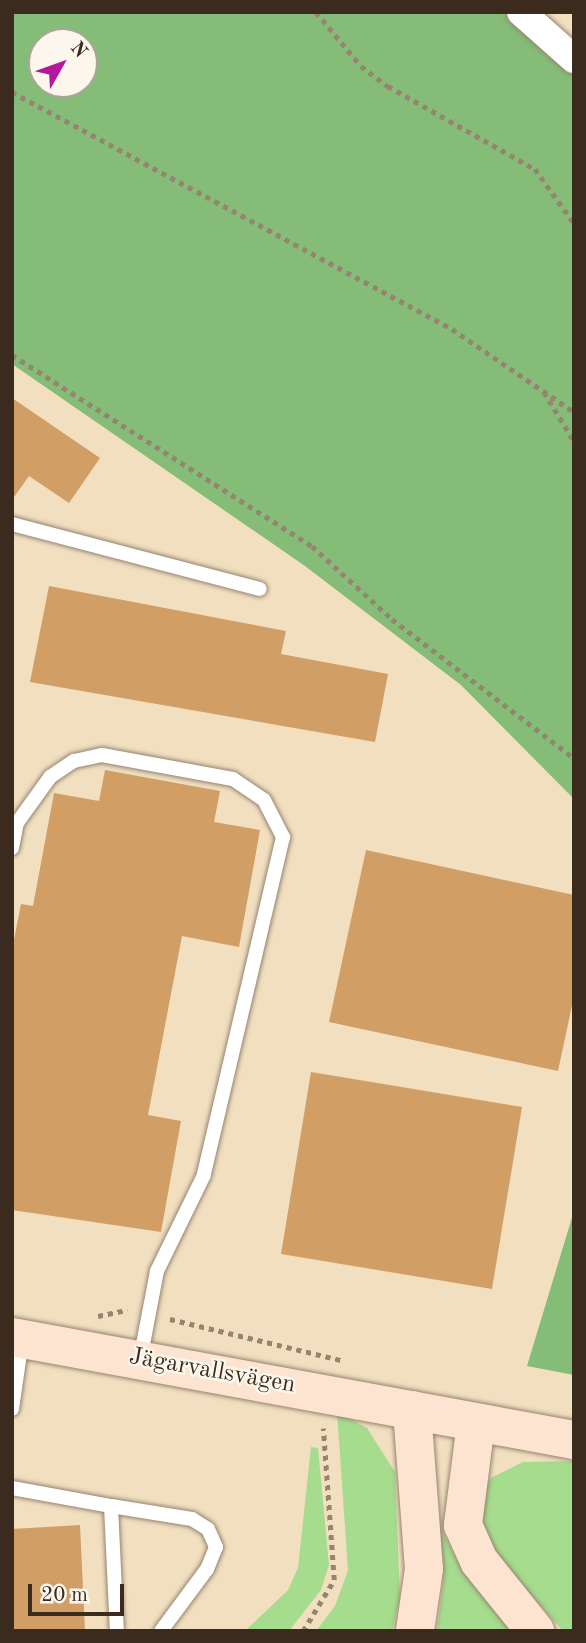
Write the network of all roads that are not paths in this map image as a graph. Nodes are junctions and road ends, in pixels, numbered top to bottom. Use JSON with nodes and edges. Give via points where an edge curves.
{"nodes":[{"id":1,"x":521,"y":12,"type":"edge"},
{"id":2,"x":574,"y":59,"type":"edge"},
{"id":3,"x":12,"y":524,"type":"edge"},
{"id":4,"x":260,"y":589,"type":"dead end"},
{"id":5,"x":12,"y":848,"type":"edge"},
{"id":6,"x":17,"y":1337,"type":"edge"},
{"id":7,"x":140,"y":1360,"type":"junction"},
{"id":8,"x":12,"y":1409,"type":"edge"},
{"id":9,"x":412,"y":1410,"type":"junction"},
{"id":10,"x":476,"y":1423,"type":"junction"},
{"id":11,"x":574,"y":1440,"type":"edge"},
{"id":12,"x":12,"y":1489,"type":"edge"},
{"id":13,"x":111,"y":1506,"type":"junction"},
{"id":14,"x":117,"y":1631,"type":"edge"},
{"id":15,"x":161,"y":1631,"type":"edge"},
{"id":16,"x":415,"y":1631,"type":"edge"},
{"id":17,"x":535,"y":1631,"type":"edge"}],
"edges":[{"from":1,"to":2,"type":"street"},
{"from":3,"to":4,"type":"lane"},
{"from":5,"to":7,"type":"lane","via":[[17,823],[50,777],[74,761],[102,755],[233,779],[264,800],[283,837],[204,1175],[157,1271]]},
{"from":6,"to":7,"type":"street","name":"Jägarvallsvägen"},
{"from":6,"to":8,"type":"lane"},
{"from":7,"to":9,"type":"street","name":"Jägarvallsvägen"},
{"from":9,"to":10,"type":"street","name":"Jägarvallsvägen"},
{"from":9,"to":16,"type":"street","via":[[424,1569]]},
{"from":10,"to":11,"type":"street","name":"Jägarvallsvägen"},
{"from":10,"to":17,"type":"street","via":[[463,1525],[479,1560]]},
{"from":12,"to":13,"type":"lane"},
{"from":13,"to":14,"type":"lane"},
{"from":13,"to":15,"type":"lane","via":[[192,1519],[208,1529],[216,1547],[208,1569]]}]}
